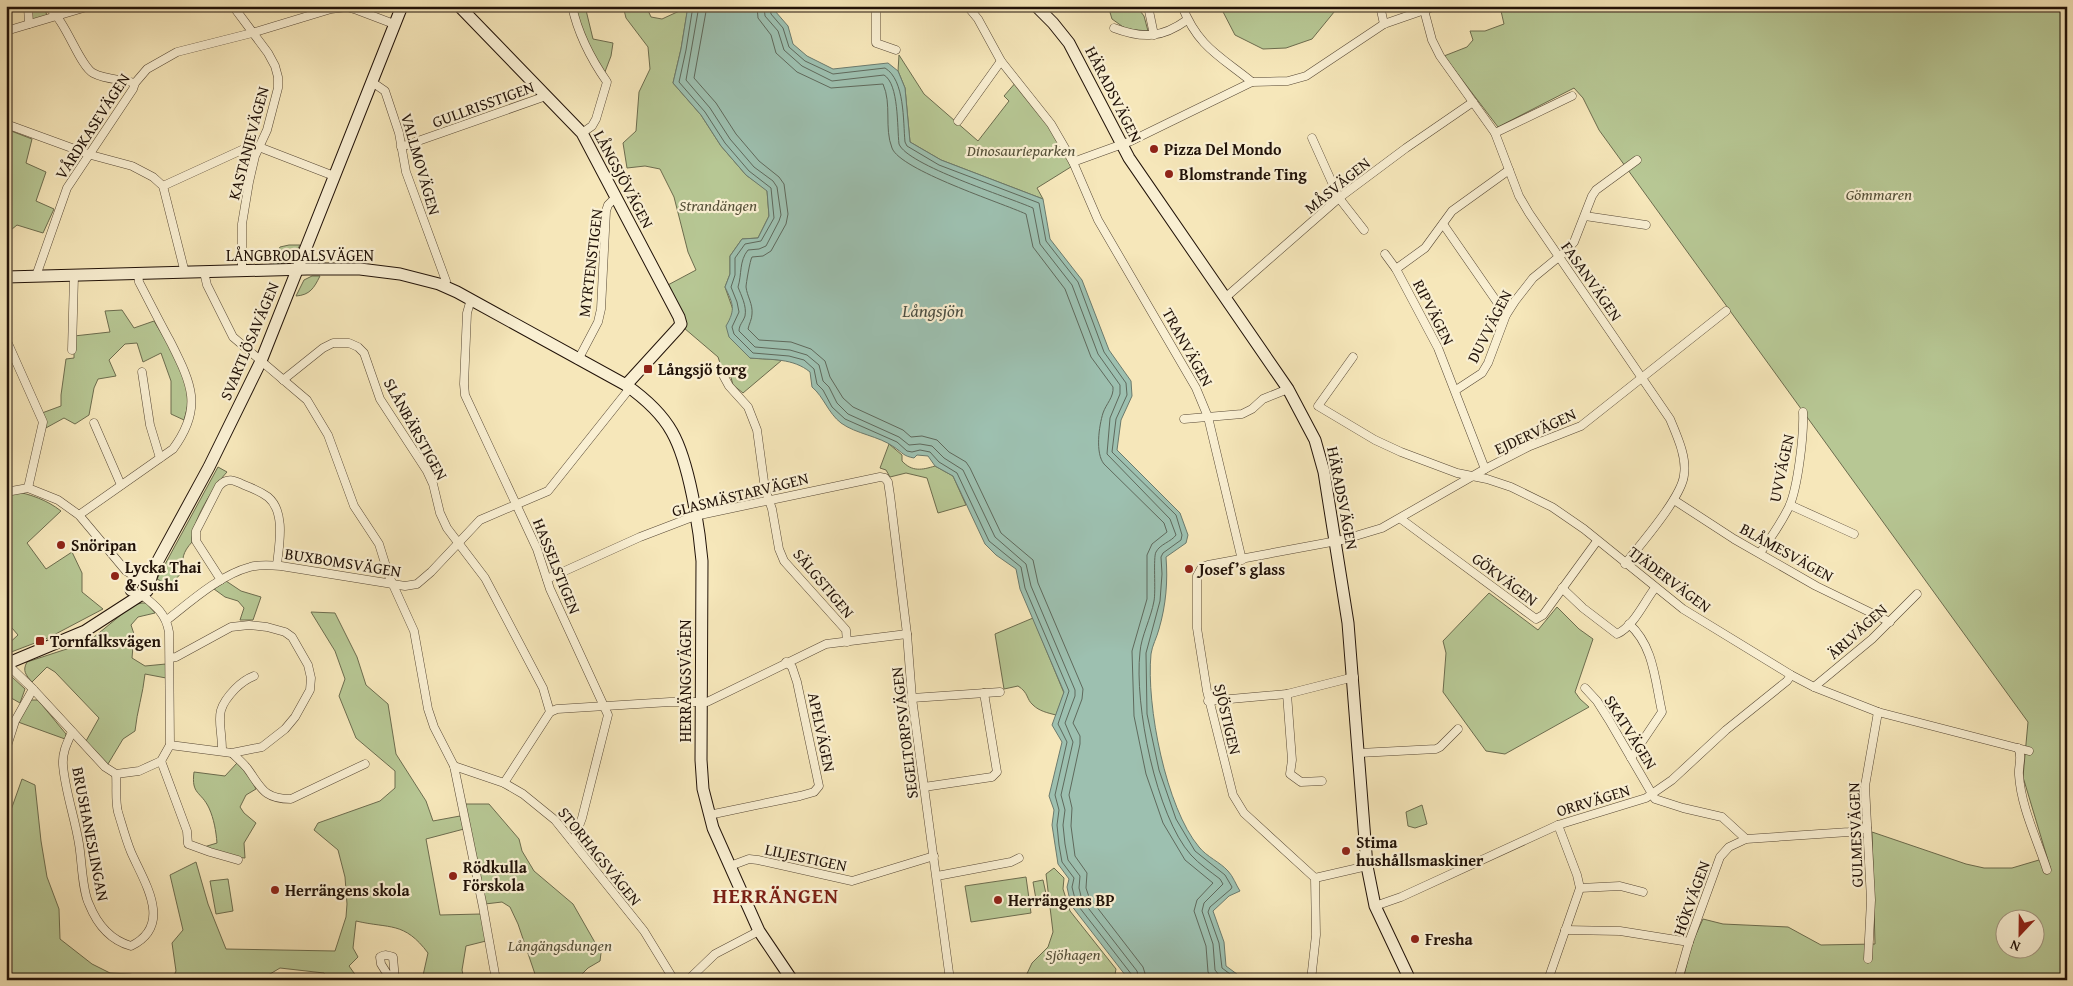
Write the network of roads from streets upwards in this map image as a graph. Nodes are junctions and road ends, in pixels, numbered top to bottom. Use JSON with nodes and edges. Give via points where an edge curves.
{"nodes":[{"id":1,"x":28,"y":6,"type":"edge"},
{"id":2,"x":47,"y":6,"type":"edge"},
{"id":3,"x":90,"y":6,"type":"edge"},
{"id":4,"x":233,"y":6,"type":"edge"},
{"id":5,"x":402,"y":6,"type":"edge"},
{"id":6,"x":459,"y":6,"type":"edge"},
{"id":7,"x":572,"y":6,"type":"edge"},
{"id":8,"x":876,"y":6,"type":"edge"},
{"id":9,"x":1036,"y":6,"type":"edge"},
{"id":10,"x":1148,"y":6,"type":"edge"},
{"id":11,"x":1182,"y":6,"type":"edge"},
{"id":12,"x":1380,"y":6,"type":"edge"},
{"id":13,"x":1436,"y":6,"type":"edge"},
{"id":14,"x":969,"y":8,"type":"dead end"},
{"id":15,"x":1424,"y":10,"type":"junction"},
{"id":16,"x":58,"y":17,"type":"junction"},
{"id":17,"x":1187,"y":20,"type":"junction"},
{"id":18,"x":29,"y":24,"type":"junction"},
{"id":19,"x":394,"y":24,"type":"junction"},
{"id":20,"x":1384,"y":24,"type":"junction"},
{"id":21,"x":1114,"y":28,"type":"dead end"},
{"id":22,"x":6,"y":31,"type":"edge"},
{"id":23,"x":252,"y":33,"type":"junction"},
{"id":24,"x":1154,"y":35,"type":"junction"},
{"id":25,"x":896,"y":50,"type":"dead end"},
{"id":26,"x":1001,"y":60,"type":"junction"},
{"id":27,"x":372,"y":82,"type":"junction"},
{"id":28,"x":1252,"y":82,"type":"junction"},
{"id":29,"x":135,"y":83,"type":"junction"},
{"id":30,"x":546,"y":96,"type":"junction"},
{"id":31,"x":1572,"y":96,"type":"dead end"},
{"id":32,"x":1474,"y":102,"type":"junction"},
{"id":33,"x":958,"y":121,"type":"dead end"},
{"id":34,"x":6,"y":124,"type":"edge"},
{"id":35,"x":582,"y":133,"type":"junction"},
{"id":36,"x":1495,"y":133,"type":"junction"},
{"id":37,"x":1312,"y":138,"type":"dead end"},
{"id":38,"x":1121,"y":144,"type":"junction"},
{"id":39,"x":259,"y":147,"type":"junction"},
{"id":40,"x":401,"y":147,"type":"junction"},
{"id":41,"x":91,"y":155,"type":"junction"},
{"id":42,"x":1638,"y":160,"type":"dead end"},
{"id":43,"x":1073,"y":162,"type":"junction"},
{"id":44,"x":1509,"y":170,"type":"junction"},
{"id":45,"x":334,"y":176,"type":"junction"},
{"id":46,"x":163,"y":186,"type":"junction"},
{"id":47,"x":616,"y":198,"type":"junction"},
{"id":48,"x":1339,"y":198,"type":"junction"},
{"id":49,"x":1585,"y":216,"type":"junction"},
{"id":50,"x":1442,"y":224,"type":"junction"},
{"id":51,"x":1646,"y":225,"type":"dead end"},
{"id":52,"x":1364,"y":230,"type":"dead end"},
{"id":53,"x":1385,"y":254,"type":"dead end"},
{"id":54,"x":1559,"y":258,"type":"junction"},
{"id":55,"x":1396,"y":269,"type":"junction"},
{"id":56,"x":297,"y":270,"type":"junction"},
{"id":57,"x":242,"y":271,"type":"junction"},
{"id":58,"x":204,"y":272,"type":"junction"},
{"id":59,"x":184,"y":273,"type":"junction"},
{"id":60,"x":138,"y":274,"type":"junction"},
{"id":61,"x":36,"y":276,"type":"junction"},
{"id":62,"x":74,"y":276,"type":"junction"},
{"id":63,"x":6,"y":277,"type":"edge"},
{"id":64,"x":444,"y":286,"type":"junction"},
{"id":65,"x":1225,"y":298,"type":"junction"},
{"id":66,"x":471,"y":299,"type":"junction"},
{"id":67,"x":1726,"y":311,"type":"dead end"},
{"id":68,"x":1506,"y":315,"type":"junction"},
{"id":69,"x":6,"y":339,"type":"edge"},
{"id":70,"x":72,"y":350,"type":"dead end"},
{"id":71,"x":1353,"y":357,"type":"dead end"},
{"id":72,"x":578,"y":360,"type":"junction"},
{"id":73,"x":261,"y":361,"type":"junction"},
{"id":74,"x":142,"y":372,"type":"dead end"},
{"id":75,"x":723,"y":375,"type":"dead end"},
{"id":76,"x":1643,"y":378,"type":"junction"},
{"id":77,"x":283,"y":380,"type":"junction"},
{"id":78,"x":628,"y":387,"type":"junction"},
{"id":79,"x":1288,"y":389,"type":"junction"},
{"id":80,"x":1456,"y":390,"type":"junction"},
{"id":81,"x":1803,"y":412,"type":"dead end"},
{"id":82,"x":1208,"y":417,"type":"junction"},
{"id":83,"x":1184,"y":419,"type":"dead end"},
{"id":84,"x":94,"y":423,"type":"dead end"},
{"id":85,"x":160,"y":458,"type":"junction"},
{"id":86,"x":1485,"y":469,"type":"junction"},
{"id":87,"x":1472,"y":476,"type":"junction"},
{"id":88,"x":888,"y":482,"type":"joint"},
{"id":89,"x":121,"y":485,"type":"junction"},
{"id":90,"x":28,"y":488,"type":"junction"},
{"id":91,"x":6,"y":492,"type":"edge"},
{"id":92,"x":1674,"y":500,"type":"junction"},
{"id":93,"x":769,"y":501,"type":"junction"},
{"id":94,"x":516,"y":504,"type":"junction"},
{"id":95,"x":1790,"y":505,"type":"junction"},
{"id":96,"x":79,"y":516,"type":"junction"},
{"id":97,"x":695,"y":516,"type":"junction"},
{"id":98,"x":1401,"y":519,"type":"junction"},
{"id":99,"x":1854,"y":534,"type":"dead end"},
{"id":100,"x":1335,"y":540,"type":"junction"},
{"id":101,"x":1597,"y":541,"type":"junction"},
{"id":102,"x":459,"y":542,"type":"junction"},
{"id":103,"x":1760,"y":553,"type":"junction"},
{"id":104,"x":1242,"y":560,"type":"junction"},
{"id":105,"x":1625,"y":564,"type":"junction"},
{"id":106,"x":276,"y":565,"type":"junction"},
{"id":107,"x":547,"y":578,"type":"junction"},
{"id":108,"x":220,"y":580,"type":"junction"},
{"id":109,"x":393,"y":583,"type":"junction"},
{"id":110,"x":139,"y":587,"type":"junction"},
{"id":111,"x":1562,"y":588,"type":"junction"},
{"id":112,"x":1655,"y":588,"type":"junction"},
{"id":113,"x":1917,"y":594,"type":"dead end"},
{"id":114,"x":167,"y":620,"type":"junction"},
{"id":115,"x":1890,"y":622,"type":"junction"},
{"id":116,"x":1629,"y":624,"type":"junction"},
{"id":117,"x":908,"y":634,"type":"junction"},
{"id":118,"x":846,"y":642,"type":"junction"},
{"id":119,"x":170,"y":658,"type":"junction"},
{"id":120,"x":786,"y":662,"type":"junction"},
{"id":121,"x":7,"y":663,"type":"edge"},
{"id":122,"x":1791,"y":675,"type":"junction"},
{"id":123,"x":254,"y":676,"type":"dead end"},
{"id":124,"x":1354,"y":677,"type":"junction"},
{"id":125,"x":1814,"y":687,"type":"junction"},
{"id":126,"x":1585,"y":688,"type":"dead end"},
{"id":127,"x":33,"y":689,"type":"junction"},
{"id":128,"x":1000,"y":692,"type":"dead end"},
{"id":129,"x":984,"y":693,"type":"junction"},
{"id":130,"x":1287,"y":694,"type":"junction"},
{"id":131,"x":912,"y":698,"type":"junction"},
{"id":132,"x":1208,"y":701,"type":"junction"},
{"id":133,"x":701,"y":702,"type":"junction"},
{"id":134,"x":606,"y":707,"type":"junction"},
{"id":135,"x":550,"y":712,"type":"junction"},
{"id":136,"x":1878,"y":712,"type":"junction"},
{"id":137,"x":1458,"y":728,"type":"dead end"},
{"id":138,"x":72,"y":732,"type":"junction"},
{"id":139,"x":170,"y":745,"type":"junction"},
{"id":140,"x":2018,"y":748,"type":"junction"},
{"id":141,"x":6,"y":749,"type":"edge"},
{"id":142,"x":222,"y":751,"type":"junction"},
{"id":143,"x":2029,"y":751,"type":"dead end"},
{"id":144,"x":232,"y":753,"type":"junction"},
{"id":145,"x":1359,"y":753,"type":"junction"},
{"id":146,"x":1631,"y":758,"type":"junction"},
{"id":147,"x":161,"y":761,"type":"junction"},
{"id":148,"x":365,"y":764,"type":"dead end"},
{"id":149,"x":454,"y":766,"type":"junction"},
{"id":150,"x":116,"y":774,"type":"junction"},
{"id":151,"x":1322,"y":781,"type":"dead end"},
{"id":152,"x":504,"y":783,"type":"junction"},
{"id":153,"x":924,"y":788,"type":"junction"},
{"id":154,"x":1652,"y":793,"type":"junction"},
{"id":155,"x":709,"y":815,"type":"junction"},
{"id":156,"x":1558,"y":825,"type":"junction"},
{"id":157,"x":1867,"y":828,"type":"junction"},
{"id":158,"x":1746,"y":839,"type":"junction"},
{"id":159,"x":574,"y":842,"type":"junction"},
{"id":160,"x":934,"y":856,"type":"junction"},
{"id":161,"x":1019,"y":858,"type":"dead end"},
{"id":162,"x":238,"y":860,"type":"dead end"},
{"id":163,"x":730,"y":866,"type":"junction"},
{"id":164,"x":1367,"y":866,"type":"junction"},
{"id":165,"x":2047,"y":870,"type":"dead end"},
{"id":166,"x":937,"y":876,"type":"junction"},
{"id":167,"x":1315,"y":878,"type":"junction"},
{"id":168,"x":1580,"y":888,"type":"junction"},
{"id":169,"x":1643,"y":892,"type":"dead end"},
{"id":170,"x":1375,"y":906,"type":"junction"},
{"id":171,"x":759,"y":930,"type":"junction"},
{"id":172,"x":1565,"y":930,"type":"junction"},
{"id":173,"x":1689,"y":942,"type":"junction"},
{"id":174,"x":1868,"y":959,"type":"dead end"},
{"id":175,"x":391,"y":980,"type":"edge"},
{"id":176,"x":395,"y":980,"type":"edge"},
{"id":177,"x":496,"y":980,"type":"edge"},
{"id":178,"x":674,"y":980,"type":"edge"},
{"id":179,"x":688,"y":980,"type":"edge"},
{"id":180,"x":792,"y":980,"type":"edge"},
{"id":181,"x":950,"y":980,"type":"edge"},
{"id":182,"x":1311,"y":980,"type":"edge"},
{"id":183,"x":1410,"y":980,"type":"edge"},
{"id":184,"x":1548,"y":980,"type":"edge"},
{"id":185,"x":1678,"y":980,"type":"edge"}],
"edges":[{"from":1,"to":18,"type":"street"},
{"from":2,"to":16,"type":"street"},
{"from":3,"to":16,"type":"street"},
{"from":4,"to":23,"type":"street","name":"KASTANJEVÄGEN"},
{"from":5,"to":19,"type":"street","name":"SVARTLÖSAVÄGEN"},
{"from":6,"to":30,"type":"street","name":"LÅNGSJÖVÄGEN"},
{"from":7,"to":35,"type":"street","via":[[586,49],[607,82],[596,118],[592,126]]},
{"from":8,"to":25,"type":"street","via":[[876,43]]},
{"from":9,"to":38,"type":"street","name":"HÄRADSVÄGEN","via":[[1069,43]]},
{"from":10,"to":24,"type":"street"},
{"from":11,"to":17,"type":"street"},
{"from":12,"to":20,"type":"street"},
{"from":13,"to":15,"type":"street"},
{"from":14,"to":26,"type":"street","name":"TRANVÄGEN"},
{"from":15,"to":20,"type":"street"},
{"from":15,"to":32,"type":"street","name":"FASANVÄGEN","via":[[1440,56]]},
{"from":16,"to":18,"type":"street"},
{"from":16,"to":29,"type":"street","via":[[91,72]]},
{"from":17,"to":24,"type":"street","via":[[1173,30]]},
{"from":17,"to":28,"type":"street","via":[[1212,52]]},
{"from":18,"to":22,"type":"street"},
{"from":19,"to":23,"type":"street","name":"VÅRDKASEVÄGEN","via":[[340,7]]},
{"from":19,"to":27,"type":"street","name":"SVARTLÖSAVÄGEN"},
{"from":20,"to":28,"type":"street","via":[[1306,76],[1288,81]]},
{"from":21,"to":24,"type":"street"},
{"from":23,"to":29,"type":"street","name":"VÅRDKASEVÄGEN","via":[[177,52],[147,69]]},
{"from":23,"to":39,"type":"street","name":"KASTANJEVÄGEN","via":[[268,53],[278,77],[267,130]]},
{"from":26,"to":33,"type":"street"},
{"from":26,"to":43,"type":"street","name":"TRANVÄGEN","via":[[1051,124]]},
{"from":27,"to":40,"type":"street","name":"VALLMOVÄGEN","via":[[385,91]]},
{"from":27,"to":45,"type":"street","name":"SVARTLÖSAVÄGEN"},
{"from":28,"to":38,"type":"street"},
{"from":29,"to":41,"type":"street","name":"VÅRDKASEVÄGEN"},
{"from":30,"to":35,"type":"street","name":"LÅNGSJÖVÄGEN"},
{"from":30,"to":40,"type":"street","name":"GULLRISSTIGEN"},
{"from":31,"to":36,"type":"street"},
{"from":32,"to":36,"type":"street","name":"FASANVÄGEN"},
{"from":32,"to":48,"type":"street","name":"MÅSVÄGEN"},
{"from":34,"to":41,"type":"street"},
{"from":35,"to":47,"type":"street","name":"LÅNGSJÖVÄGEN"},
{"from":36,"to":44,"type":"street","name":"FASANVÄGEN"},
{"from":37,"to":48,"type":"street"},
{"from":38,"to":43,"type":"street"},
{"from":38,"to":65,"type":"street","name":"HÄRADSVÄGEN"},
{"from":39,"to":45,"type":"street"},
{"from":39,"to":46,"type":"street","via":[[246,148]]},
{"from":39,"to":57,"type":"street","name":"KASTANJEVÄGEN","via":[[242,224]]},
{"from":40,"to":64,"type":"street","name":"VALLMOVÄGEN","via":[[406,172],[446,281]]},
{"from":41,"to":46,"type":"street","via":[[137,168]]},
{"from":41,"to":61,"type":"street","name":"VÅRDKASEVÄGEN","via":[[67,188]]},
{"from":42,"to":49,"type":"street","name":"DUVVÄGEN","via":[[1596,190]]},
{"from":43,"to":82,"type":"street","name":"TRANVÄGEN","via":[[1098,220],[1192,380]]},
{"from":44,"to":50,"type":"street","via":[[1458,206]]},
{"from":44,"to":54,"type":"street","name":"FASANVÄGEN","via":[[1529,213]]},
{"from":45,"to":56,"type":"street","name":"SVARTLÖSAVÄGEN"},
{"from":46,"to":59,"type":"street"},
{"from":47,"to":72,"type":"street","name":"MYRTENSTIGEN","via":[[606,212],[601,310]]},
{"from":47,"to":78,"type":"street","name":"LÅNGSJÖVÄGEN","via":[[680,324]]},
{"from":48,"to":52,"type":"street"},
{"from":48,"to":65,"type":"street","name":"MÅSVÄGEN"},
{"from":49,"to":51,"type":"street"},
{"from":49,"to":54,"type":"street","name":"DUVVÄGEN","via":[[1574,242]]},
{"from":50,"to":55,"type":"street","via":[[1425,248]]},
{"from":50,"to":68,"type":"street"},
{"from":53,"to":55,"type":"street","name":"RIPVÄGEN"},
{"from":54,"to":68,"type":"street","name":"DUVVÄGEN","via":[[1533,278]]},
{"from":54,"to":76,"type":"street","name":"FASANVÄGEN"},
{"from":55,"to":80,"type":"street","name":"RIPVÄGEN","via":[[1438,348]]},
{"from":56,"to":57,"type":"street","name":"LÅNGBRODALSVÄGEN"},
{"from":56,"to":64,"type":"street","name":"LÅNGBRODALSVÄGEN","via":[[380,271]]},
{"from":56,"to":73,"type":"street","name":"SVARTLÖSAVÄGEN"},
{"from":57,"to":58,"type":"street","name":"LÅNGBRODALSVÄGEN"},
{"from":58,"to":59,"type":"street","name":"LÅNGBRODALSVÄGEN"},
{"from":58,"to":73,"type":"street","via":[[207,286],[233,337]]},
{"from":59,"to":60,"type":"street","name":"LÅNGBRODALSVÄGEN"},
{"from":60,"to":62,"type":"street","name":"LÅNGBRODALSVÄGEN"},
{"from":60,"to":85,"type":"street","via":[[191,387],[190,411],[182,436]]},
{"from":61,"to":62,"type":"street","name":"LÅNGBRODALSVÄGEN"},
{"from":61,"to":63,"type":"street","name":"LÅNGBRODALSVÄGEN"},
{"from":62,"to":70,"type":"street"},
{"from":64,"to":66,"type":"street","name":"LÅNGBRODALSVÄGEN"},
{"from":65,"to":79,"type":"street","name":"HÄRADSVÄGEN"},
{"from":66,"to":72,"type":"street","name":"LÅNGBRODALSVÄGEN"},
{"from":66,"to":94,"type":"street","name":"HASSELSTIGEN","via":[[467,313],[465,395]]},
{"from":67,"to":76,"type":"street","name":"EJDERVÄGEN"},
{"from":68,"to":80,"type":"street","name":"DUVVÄGEN","via":[[1482,373]]},
{"from":69,"to":90,"type":"street","via":[[43,422]]},
{"from":71,"to":87,"type":"street","name":"TJÄDERVÄGEN","via":[[1318,406],[1375,440]]},
{"from":72,"to":78,"type":"street","name":"LÅNGBRODALSVÄGEN"},
{"from":73,"to":77,"type":"street"},
{"from":73,"to":110,"type":"street","name":"SVARTLÖSAVÄGEN","via":[[209,467],[154,568]]},
{"from":74,"to":85,"type":"street","via":[[150,425]]},
{"from":75,"to":93,"type":"street","name":"SÄLGSTIGEN","via":[[748,407],[754,421]]},
{"from":76,"to":86,"type":"street","name":"EJDERVÄGEN","via":[[1581,426],[1530,446]]},
{"from":76,"to":92,"type":"street","name":"FASANVÄGEN","via":[[1670,420],[1680,445],[1685,468]]},
{"from":77,"to":102,"type":"street","name":"SLÅNBÄRSTIGEN","via":[[333,343],[349,343],[358,347],[364,353],[380,399],[427,471],[440,513]]},
{"from":77,"to":109,"type":"street","via":[[307,400],[328,435],[354,506],[379,544]]},
{"from":78,"to":94,"type":"street","name":"BUXBOMSVÄGEN","via":[[553,485],[542,494]]},
{"from":78,"to":97,"type":"street","name":"HERRÄNGSVÄGEN","via":[[673,434],[685,467]]},
{"from":79,"to":82,"type":"street","via":[[1263,399],[1242,414]]},
{"from":79,"to":100,"type":"street","name":"HÄRADSVÄGEN","via":[[1319,452]]},
{"from":80,"to":86,"type":"street","name":"RIPVÄGEN"},
{"from":81,"to":95,"type":"street","name":"UVVÄGEN","via":[[1799,464]]},
{"from":82,"to":83,"type":"street"},
{"from":82,"to":104,"type":"street","name":"TRANVÄGEN"},
{"from":84,"to":89,"type":"street"},
{"from":85,"to":89,"type":"street"},
{"from":86,"to":87,"type":"street","name":"EJDERVÄGEN"},
{"from":87,"to":98,"type":"street","name":"EJDERVÄGEN"},
{"from":87,"to":101,"type":"street","name":"TJÄDERVÄGEN","via":[[1533,497],[1563,514]]},
{"from":88,"to":93,"type":"street","name":"GLASMÄSTARVÄGEN","via":[[880,477]]},
{"from":88,"to":117,"type":"street","name":"SEGELTORPSVÄGEN"},
{"from":89,"to":96,"type":"street"},
{"from":90,"to":91,"type":"street"},
{"from":90,"to":96,"type":"street","via":[[58,500]]},
{"from":92,"to":103,"type":"street","name":"BLÅMESVÄGEN"},
{"from":92,"to":105,"type":"street","name":"FASANVÄGEN"},
{"from":93,"to":97,"type":"street","name":"GLASMÄSTARVÄGEN"},
{"from":93,"to":118,"type":"street","name":"SÄLGSTIGEN","via":[[778,548],[784,561],[846,630]]},
{"from":94,"to":102,"type":"street","name":"BUXBOMSVÄGEN","via":[[480,520]]},
{"from":94,"to":107,"type":"street","name":"HASSELSTIGEN"},
{"from":95,"to":99,"type":"street"},
{"from":95,"to":103,"type":"street","name":"UVVÄGEN"},
{"from":96,"to":110,"type":"street"},
{"from":97,"to":107,"type":"street","name":"GLASMÄSTARVÄGEN"},
{"from":97,"to":133,"type":"street","name":"HERRÄNGSVÄGEN","via":[[702,561]]},
{"from":98,"to":100,"type":"street","name":"EJDERVÄGEN","via":[[1375,531]]},
{"from":98,"to":111,"type":"street","name":"GÖKVÄGEN","via":[[1532,617],[1540,618]]},
{"from":100,"to":104,"type":"street","name":"SJÖSTIGEN"},
{"from":100,"to":124,"type":"street","name":"HÄRADSVÄGEN"},
{"from":101,"to":105,"type":"street","name":"TJÄDERVÄGEN"},
{"from":101,"to":111,"type":"street","name":"GÖKVÄGEN"},
{"from":102,"to":109,"type":"street","name":"BUXBOMSVÄGEN","via":[[417,584]]},
{"from":102,"to":135,"type":"street","name":"SLÅNBÄRSTIGEN","via":[[490,587],[543,688]]},
{"from":103,"to":115,"type":"street","name":"BLÅMESVÄGEN","via":[[1816,586]]},
{"from":104,"to":132,"type":"street","name":"SJÖSTIGEN","via":[[1202,567],[1197,576],[1197,628]]},
{"from":105,"to":112,"type":"street","name":"TJÄDERVÄGEN"},
{"from":106,"to":108,"type":"street","name":"BUXBOMSVÄGEN","via":[[250,566]]},
{"from":106,"to":108,"type":"street","via":[[279,535],[276,507],[256,490],[232,480],[223,482],[196,531],[196,541]]},
{"from":106,"to":109,"type":"street","name":"BUXBOMSVÄGEN"},
{"from":107,"to":134,"type":"street","name":"HASSELSTIGEN"},
{"from":108,"to":114,"type":"street","name":"BUXBOMSVÄGEN"},
{"from":109,"to":149,"type":"street","via":[[414,631],[434,727]]},
{"from":110,"to":114,"type":"street"},
{"from":110,"to":121,"type":"street","via":[[120,606],[84,631]]},
{"from":111,"to":116,"type":"street","via":[[1612,632],[1617,634]]},
{"from":112,"to":116,"type":"street"},
{"from":112,"to":122,"type":"street","name":"TJÄDERVÄGEN","via":[[1700,620]]},
{"from":113,"to":115,"type":"street","name":"ÄRLVÄGEN"},
{"from":114,"to":119,"type":"street"},
{"from":115,"to":125,"type":"street","name":"ÄRLVÄGEN"},
{"from":116,"to":146,"type":"street","via":[[1644,640],[1649,651],[1662,712]]},
{"from":117,"to":118,"type":"street"},
{"from":117,"to":131,"type":"street","name":"SEGELTORPSVÄGEN"},
{"from":118,"to":120,"type":"street","via":[[826,644]]},
{"from":119,"to":139,"type":"street"},
{"from":119,"to":144,"type":"street","via":[[240,625],[278,630],[292,638],[311,678],[304,703],[270,742],[262,747]]},
{"from":120,"to":133,"type":"street","via":[[713,700]]},
{"from":120,"to":155,"type":"street","name":"APELVÄGEN","via":[[792,667],[797,682],[819,786],[814,792],[800,796]]},
{"from":121,"to":127,"type":"street"},
{"from":122,"to":125,"type":"street","name":"TJÄDERVÄGEN"},
{"from":122,"to":154,"type":"street","name":"ORRVÄGEN","via":[[1672,780]]},
{"from":123,"to":142,"type":"street","via":[[245,679],[223,702],[219,715]]},
{"from":124,"to":130,"type":"street"},
{"from":124,"to":145,"type":"street","name":"HÄRADSVÄGEN"},
{"from":125,"to":136,"type":"street","name":"TJÄDERVÄGEN"},
{"from":126,"to":146,"type":"street","name":"SKATVÄGEN","via":[[1597,700]]},
{"from":127,"to":138,"type":"street"},
{"from":127,"to":141,"type":"street","via":[[15,721]]},
{"from":128,"to":129,"type":"street"},
{"from":129,"to":131,"type":"street"},
{"from":129,"to":153,"type":"street","via":[[997,772],[992,777]]},
{"from":130,"to":132,"type":"street"},
{"from":130,"to":151,"type":"street","via":[[1292,760],[1290,774],[1301,782]]},
{"from":131,"to":153,"type":"street","name":"SEGELTORPSVÄGEN"},
{"from":132,"to":167,"type":"street","name":"SJÖSTIGEN","via":[[1237,804]]},
{"from":133,"to":134,"type":"street"},
{"from":133,"to":155,"type":"street","name":"HERRÄNGSVÄGEN","via":[[701,774]]},
{"from":134,"to":135,"type":"street"},
{"from":134,"to":159,"type":"street","name":"HASSELSTIGEN","via":[[606,730]]},
{"from":135,"to":152,"type":"street"},
{"from":136,"to":140,"type":"street","name":"TJÄDERVÄGEN"},
{"from":136,"to":157,"type":"street","name":"GULMESVÄGEN","via":[[1865,786]]},
{"from":137,"to":145,"type":"street","via":[[1436,749]]},
{"from":138,"to":150,"type":"street","via":[[105,767]]},
{"from":138,"to":150,"type":"street","name":"BRUSHANESLINGAN","via":[[64,749],[63,765],[88,903],[98,923],[110,936],[131,946],[148,931],[153,918],[153,903],[117,809]]},
{"from":139,"to":142,"type":"street"},
{"from":139,"to":147,"type":"street"},
{"from":140,"to":143,"type":"street","name":"TJÄDERVÄGEN"},
{"from":140,"to":165,"type":"street","via":[[2023,799]]},
{"from":142,"to":144,"type":"street"},
{"from":144,"to":148,"type":"street","via":[[246,767],[259,788],[280,799],[291,799]]},
{"from":145,"to":164,"type":"street","name":"HÄRADSVÄGEN"},
{"from":146,"to":154,"type":"street","name":"SKATVÄGEN"},
{"from":147,"to":150,"type":"street","via":[[138,771]]},
{"from":147,"to":162,"type":"street","via":[[187,831],[188,844]]},
{"from":149,"to":152,"type":"street","name":"STORHAGSVÄGEN"},
{"from":149,"to":177,"type":"street"},
{"from":152,"to":159,"type":"street","name":"STORHAGSVÄGEN","via":[[541,807]]},
{"from":153,"to":160,"type":"street","name":"SEGELTORPSVÄGEN"},
{"from":154,"to":156,"type":"street","name":"ORRVÄGEN","via":[[1646,798]]},
{"from":154,"to":158,"type":"street","via":[[1658,801],[1722,817]]},
{"from":155,"to":163,"type":"street","name":"HERRÄNGSVÄGEN"},
{"from":156,"to":168,"type":"street"},
{"from":156,"to":170,"type":"street","name":"ORRVÄGEN"},
{"from":157,"to":158,"type":"street","name":"HÖKVÄGEN"},
{"from":157,"to":174,"type":"street","name":"GULMESVÄGEN","via":[[1871,900]]},
{"from":158,"to":173,"type":"street","name":"HÖKVÄGEN","via":[[1729,847],[1720,857]]},
{"from":159,"to":178,"type":"street","name":"STORHAGSVÄGEN","via":[[644,932]]},
{"from":160,"to":163,"type":"street","name":"LILJESTIGEN","via":[[852,880],[758,860],[749,859]]},
{"from":160,"to":166,"type":"street","name":"SEGELTORPSVÄGEN"},
{"from":161,"to":166,"type":"street"},
{"from":163,"to":171,"type":"street","name":"HERRÄNGSVÄGEN"},
{"from":164,"to":167,"type":"street"},
{"from":164,"to":170,"type":"street","name":"HÄRADSVÄGEN"},
{"from":166,"to":181,"type":"street","name":"SEGELTORPSVÄGEN"},
{"from":167,"to":182,"type":"street","via":[[1316,935]]},
{"from":168,"to":169,"type":"street","via":[[1620,886]]},
{"from":168,"to":172,"type":"street"},
{"from":170,"to":183,"type":"street","name":"HÄRADSVÄGEN"},
{"from":171,"to":179,"type":"street","via":[[715,954]]},
{"from":171,"to":180,"type":"street","name":"HERRÄNGSVÄGEN"},
{"from":172,"to":173,"type":"street","via":[[1620,932]]},
{"from":172,"to":184,"type":"street"},
{"from":173,"to":185,"type":"street","name":"HÖKVÄGEN"},
{"from":175,"to":176,"type":"street","via":[[381,964],[383,955],[393,957]]}]}
